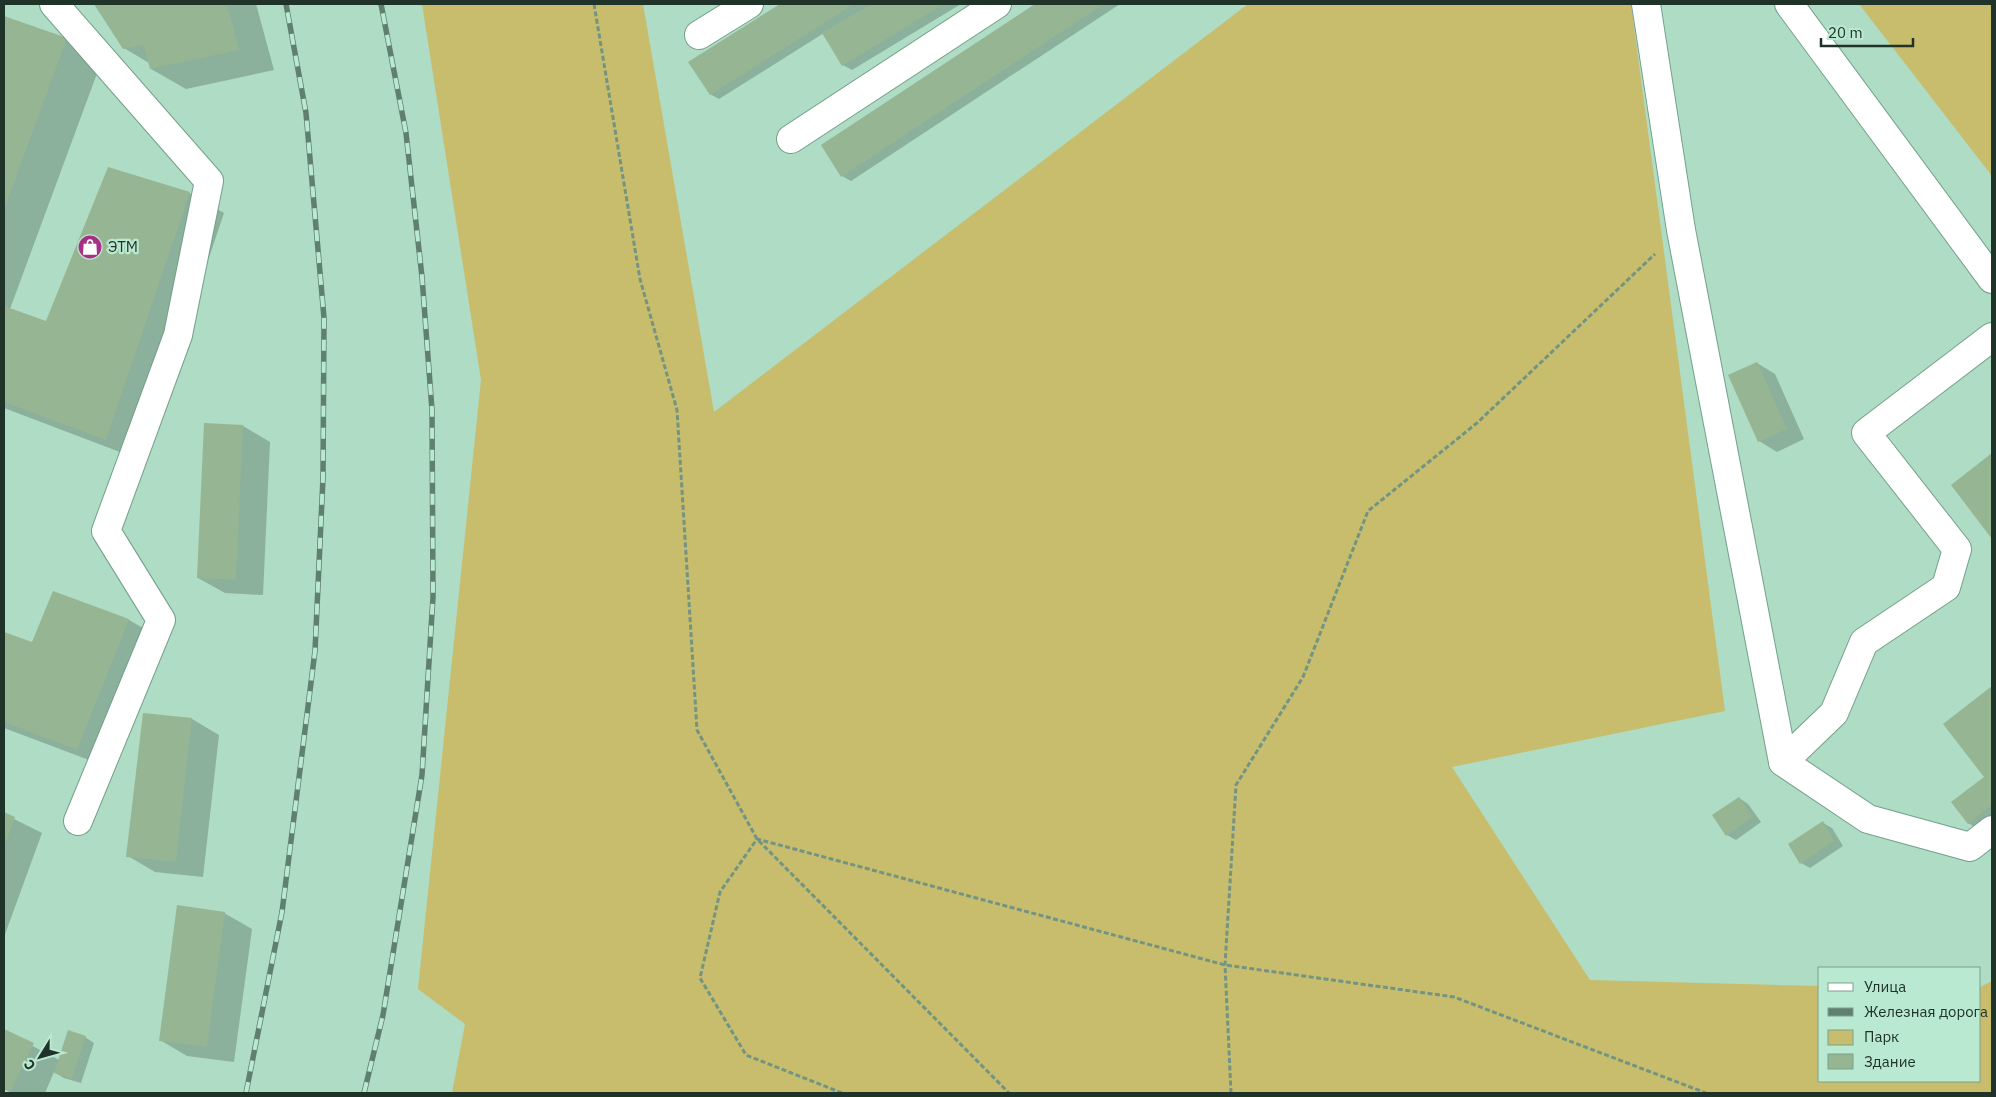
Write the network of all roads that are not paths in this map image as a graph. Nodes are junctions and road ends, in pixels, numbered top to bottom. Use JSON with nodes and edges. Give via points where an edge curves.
{"nodes":[{"id":1,"x":54,"y":4,"type":"edge"},
{"id":2,"x":748,"y":4,"type":"edge"},
{"id":3,"x":997,"y":4,"type":"edge"},
{"id":4,"x":1646,"y":4,"type":"edge"},
{"id":5,"x":1789,"y":4,"type":"edge"},
{"id":6,"x":699,"y":35,"type":"dead end"},
{"id":7,"x":791,"y":139,"type":"dead end"},
{"id":8,"x":1992,"y":279,"type":"edge"},
{"id":9,"x":1992,"y":337,"type":"edge"},
{"id":10,"x":1782,"y":762,"type":"junction"},
{"id":11,"x":78,"y":821,"type":"dead end"},
{"id":12,"x":1992,"y":830,"type":"edge"}],
"edges":[{"from":1,"to":11,"type":"lane","via":[[209,181],[178,335],[106,531],[161,620]]},
{"from":2,"to":6,"type":"lane"},
{"from":3,"to":7,"type":"lane"},
{"from":4,"to":10,"type":"lane","via":[[1681,230]]},
{"from":5,"to":8,"type":"lane"},
{"from":9,"to":10,"type":"lane","via":[[1866,434],[1957,549],[1946,587],[1864,642],[1834,712]]},
{"from":10,"to":12,"type":"lane","via":[[1868,818],[1970,847]]}]}
